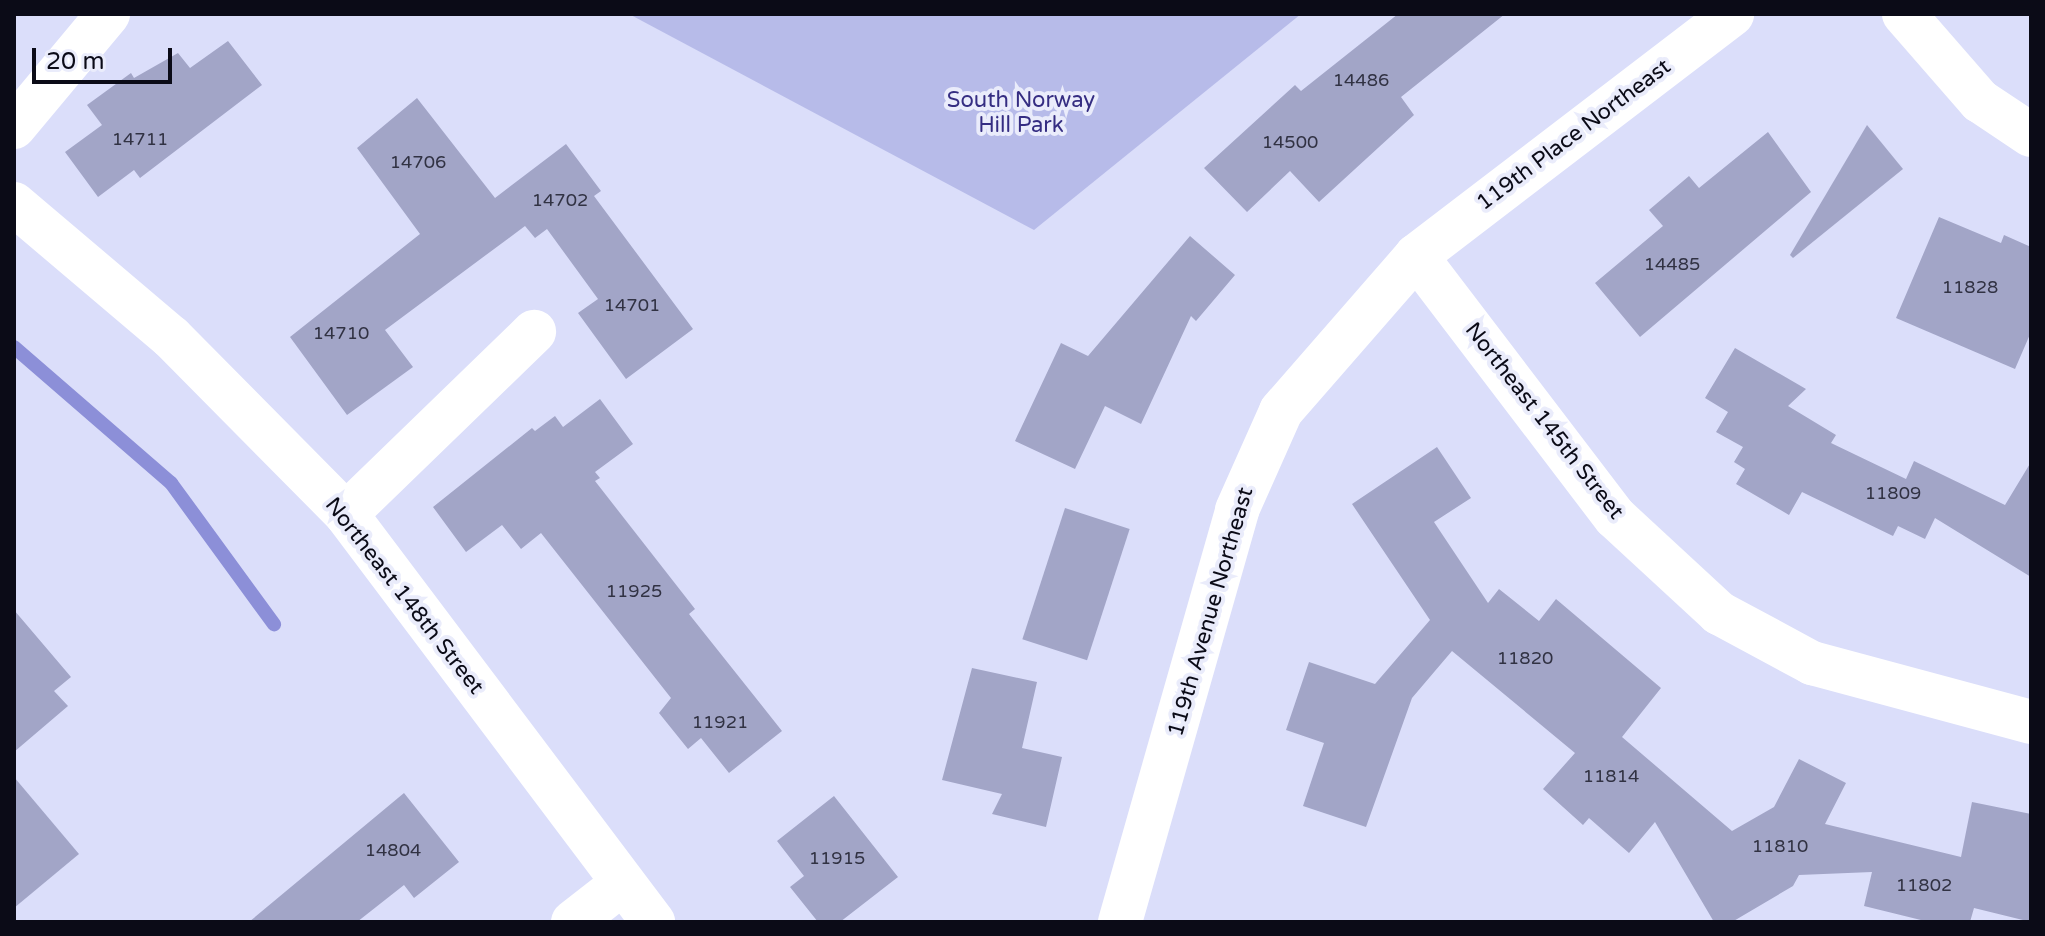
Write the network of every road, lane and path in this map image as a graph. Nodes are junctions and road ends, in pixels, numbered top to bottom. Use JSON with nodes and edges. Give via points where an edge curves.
{"nodes":[{"id":1,"x":108,"y":14,"type":"edge"},
{"id":2,"x":1732,"y":14,"type":"edge"},
{"id":3,"x":1904,"y":14,"type":"edge"},
{"id":4,"x":14,"y":127,"type":"edge"},
{"id":5,"x":2031,"y":135,"type":"edge"},
{"id":6,"x":14,"y":204,"type":"edge"},
{"id":7,"x":1416,"y":256,"type":"junction"},
{"id":8,"x":534,"y":332,"type":"dead end"},
{"id":9,"x":346,"y":514,"type":"junction"},
{"id":10,"x":2031,"y":722,"type":"edge"},
{"id":11,"x":623,"y":883,"type":"junction"},
{"id":12,"x":573,"y":922,"type":"edge"},
{"id":13,"x":653,"y":922,"type":"edge"},
{"id":14,"x":1120,"y":922,"type":"edge"}],
"edges":[{"from":1,"to":4,"type":"street"},
{"from":2,"to":7,"type":"street","name":"119th Place Northeast"},
{"from":3,"to":5,"type":"street","via":[[1980,101]]},
{"from":6,"to":9,"type":"street","name":"Northeast 148th Street","via":[[171,337]]},
{"from":7,"to":10,"type":"street","name":"Northeast 145th Street","via":[[1615,517],[1719,613],[1812,663]]},
{"from":7,"to":14,"type":"street","name":"119th Avenue Northeast","via":[[1281,411],[1237,510]]},
{"from":8,"to":9,"type":"street"},
{"from":9,"to":11,"type":"street","name":"Northeast 148th Street"},
{"from":11,"to":12,"type":"street"},
{"from":11,"to":13,"type":"street","name":"Northeast 148th Street"}]}
